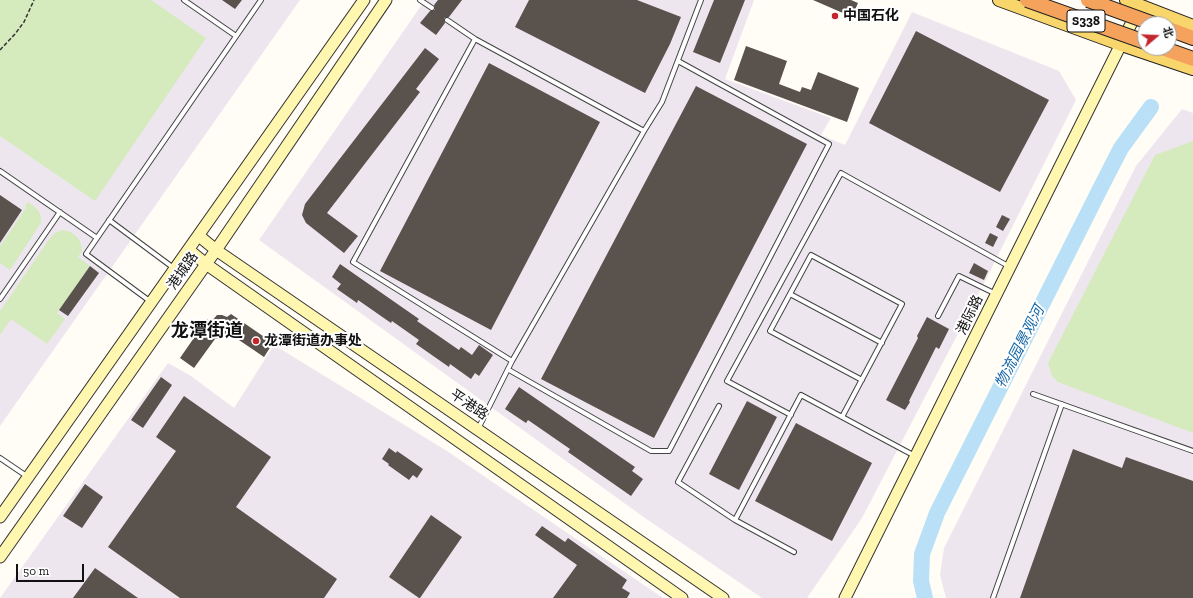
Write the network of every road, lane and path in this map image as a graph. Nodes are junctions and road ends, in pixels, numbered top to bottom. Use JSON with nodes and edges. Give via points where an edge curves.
{"nodes":[{"id":1,"x":34,"y":0,"type":"edge"},
{"id":2,"x":184,"y":0,"type":"edge"},
{"id":3,"x":261,"y":0,"type":"edge"},
{"id":4,"x":364,"y":0,"type":"edge"},
{"id":5,"x":386,"y":0,"type":"edge"},
{"id":6,"x":420,"y":0,"type":"edge"},
{"id":7,"x":701,"y":0,"type":"edge"},
{"id":8,"x":999,"y":0,"type":"edge"},
{"id":9,"x":1027,"y":0,"type":"edge"},
{"id":10,"x":1088,"y":0,"type":"edge"},
{"id":11,"x":1126,"y":0,"type":"edge"},
{"id":12,"x":1140,"y":5,"type":"junction"},
{"id":13,"x":432,"y":8,"type":"dead end"},
{"id":14,"x":1137,"y":18,"type":"edge"},
{"id":15,"x":447,"y":20,"type":"dead end"},
{"id":16,"x":1193,"y":26,"type":"edge"},
{"id":17,"x":1177,"y":33,"type":"edge"},
{"id":18,"x":236,"y":36,"type":"junction"},
{"id":19,"x":1193,"y":38,"type":"edge"},
{"id":20,"x":475,"y":39,"type":"junction"},
{"id":21,"x":1137,"y":39,"type":"edge"},
{"id":22,"x":1122,"y":45,"type":"junction"},
{"id":23,"x":0,"y":50,"type":"edge"},
{"id":24,"x":1177,"y":53,"type":"edge"},
{"id":25,"x":1193,"y":59,"type":"edge"},
{"id":26,"x":678,"y":62,"type":"junction"},
{"id":27,"x":1193,"y":69,"type":"edge"},
{"id":28,"x":644,"y":131,"type":"junction"},
{"id":29,"x":0,"y":171,"type":"edge"},
{"id":30,"x":60,"y":212,"type":"junction"},
{"id":31,"x":110,"y":220,"type":"junction"},
{"id":32,"x":199,"y":236,"type":"junction"},
{"id":33,"x":97,"y":238,"type":"junction"},
{"id":34,"x":189,"y":250,"type":"junction"},
{"id":35,"x":216,"y":250,"type":"junction"},
{"id":36,"x":206,"y":264,"type":"junction"},
{"id":37,"x":1010,"y":267,"type":"junction"},
{"id":38,"x":175,"y":269,"type":"junction"},
{"id":39,"x":790,"y":294,"type":"junction"},
{"id":40,"x":997,"y":294,"type":"junction"},
{"id":41,"x":0,"y":299,"type":"edge"},
{"id":42,"x":152,"y":302,"type":"junction"},
{"id":43,"x":938,"y":316,"type":"dead end"},
{"id":44,"x":882,"y":343,"type":"junction"},
{"id":45,"x":512,"y":361,"type":"junction"},
{"id":46,"x":509,"y":370,"type":"junction"},
{"id":47,"x":862,"y":380,"type":"junction"},
{"id":48,"x":1033,"y":394,"type":"dead end"},
{"id":49,"x":1062,"y":404,"type":"junction"},
{"id":50,"x":719,"y":406,"type":"dead end"},
{"id":51,"x":791,"y":415,"type":"junction"},
{"id":52,"x":842,"y":417,"type":"junction"},
{"id":53,"x":478,"y":430,"type":"junction"},
{"id":54,"x":1193,"y":451,"type":"edge"},
{"id":55,"x":916,"y":456,"type":"junction"},
{"id":56,"x":0,"y":458,"type":"edge"},
{"id":57,"x":28,"y":477,"type":"junction"},
{"id":58,"x":0,"y":517,"type":"edge"},
{"id":59,"x":735,"y":520,"type":"junction"},
{"id":60,"x":794,"y":552,"type":"dead end"},
{"id":61,"x":0,"y":557,"type":"edge"},
{"id":62,"x":682,"y":598,"type":"edge"},
{"id":63,"x":723,"y":598,"type":"edge"},
{"id":64,"x":845,"y":598,"type":"edge"},
{"id":65,"x":993,"y":598,"type":"edge"}],
"edges":[{"from":1,"to":23,"type":"path","via":[[24,22]]},
{"from":2,"to":18,"type":"lane"},
{"from":3,"to":18,"type":"lane"},
{"from":4,"to":32,"type":"street","name":"港城路"},
{"from":5,"to":35,"type":"street","name":"港城路"},
{"from":6,"to":13,"type":"lane"},
{"from":7,"to":26,"type":"lane"},
{"from":8,"to":22,"type":"main road"},
{"from":9,"to":21,"type":"highway","number":"S338","bridge":true},
{"from":10,"to":14,"type":"highway","number":"S338","bridge":true},
{"from":11,"to":12,"type":"main road"},
{"from":12,"to":16,"type":"main road"},
{"from":12,"to":22,"type":"street","name":"港际路"},
{"from":15,"to":20,"type":"lane"},
{"from":17,"to":19,"type":"highway"},
{"from":18,"to":31,"type":"lane"},
{"from":20,"to":28,"type":"lane"},
{"from":20,"to":45,"type":"lane","via":[[353,262]]},
{"from":22,"to":27,"type":"main road"},
{"from":22,"to":37,"type":"street","name":"港际路"},
{"from":24,"to":25,"type":"highway"},
{"from":26,"to":28,"type":"lane","via":[[662,102]]},
{"from":26,"to":46,"type":"lane","via":[[829,144],[669,451],[650,451]]},
{"from":28,"to":45,"type":"lane"},
{"from":29,"to":30,"type":"lane"},
{"from":30,"to":33,"type":"lane"},
{"from":30,"to":41,"type":"lane"},
{"from":31,"to":33,"type":"lane"},
{"from":31,"to":38,"type":"lane"},
{"from":32,"to":34,"type":"street","name":"港城路"},
{"from":32,"to":35,"type":"street","name":"平港路"},
{"from":33,"to":42,"type":"lane","via":[[86,254]]},
{"from":34,"to":36,"type":"street"},
{"from":34,"to":38,"type":"street","name":"港城路"},
{"from":35,"to":36,"type":"street","name":"港城路"},
{"from":35,"to":53,"type":"street","name":"平港路"},
{"from":36,"to":61,"type":"street","name":"港城路"},
{"from":36,"to":62,"type":"street"},
{"from":37,"to":40,"type":"street","name":"港际路"},
{"from":37,"to":51,"type":"lane","via":[[841,173],[727,382]]},
{"from":38,"to":42,"type":"street","name":"港城路"},
{"from":39,"to":44,"type":"lane"},
{"from":39,"to":44,"type":"lane","via":[[811,255],[902,304]]},
{"from":39,"to":47,"type":"lane","via":[[770,331]]},
{"from":40,"to":43,"type":"lane","via":[[959,276]]},
{"from":40,"to":55,"type":"street","name":"港际路"},
{"from":42,"to":57,"type":"street","name":"港城路"},
{"from":44,"to":47,"type":"lane"},
{"from":45,"to":46,"type":"lane"},
{"from":46,"to":53,"type":"lane"},
{"from":47,"to":52,"type":"lane"},
{"from":48,"to":49,"type":"lane"},
{"from":49,"to":54,"type":"lane"},
{"from":49,"to":65,"type":"lane"},
{"from":50,"to":59,"type":"lane","via":[[678,482]]},
{"from":51,"to":52,"type":"lane","via":[[801,395]]},
{"from":51,"to":59,"type":"lane"},
{"from":52,"to":55,"type":"lane"},
{"from":53,"to":63,"type":"street","name":"平港路"},
{"from":55,"to":64,"type":"street","name":"港际路"},
{"from":56,"to":57,"type":"lane"},
{"from":57,"to":58,"type":"street","name":"港城路"},
{"from":59,"to":60,"type":"lane"}]}
